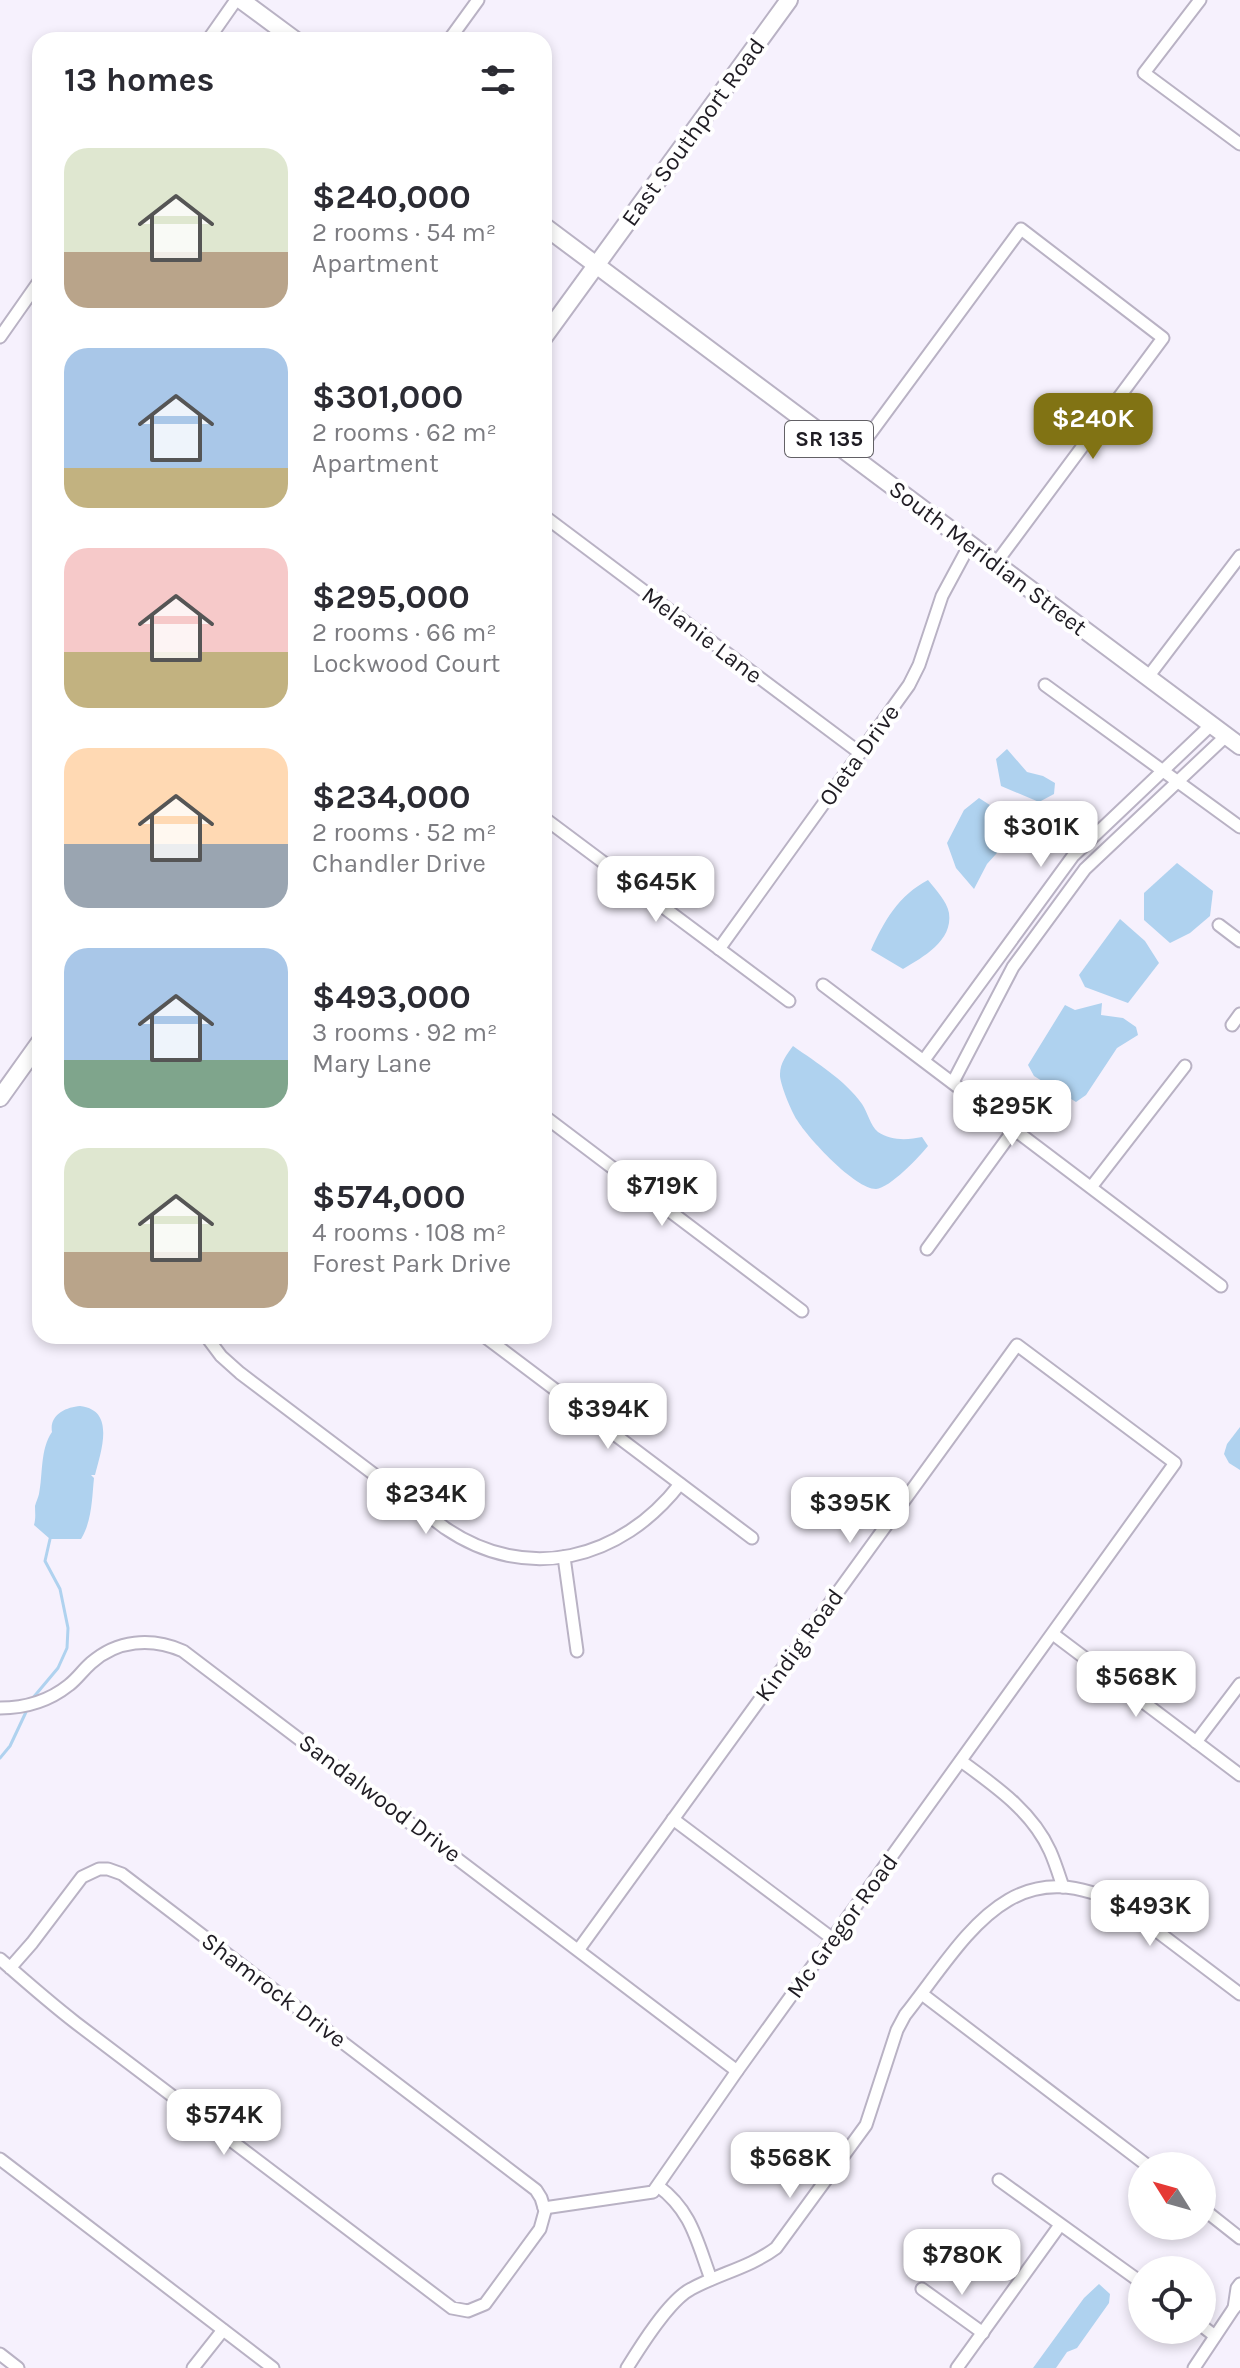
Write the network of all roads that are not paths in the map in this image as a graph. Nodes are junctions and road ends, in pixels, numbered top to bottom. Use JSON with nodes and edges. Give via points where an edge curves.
{"nodes":[{"id":1,"x":239,"y":0,"type":"edge"},
{"id":2,"x":478,"y":0,"type":"edge"},
{"id":3,"x":789,"y":0,"type":"edge"},
{"id":4,"x":1200,"y":0,"type":"edge"},
{"id":5,"x":214,"y":32,"type":"edge"},
{"id":6,"x":284,"y":32,"type":"edge"},
{"id":7,"x":455,"y":32,"type":"edge"},
{"id":8,"x":1240,"y":144,"type":"edge"},
{"id":9,"x":552,"y":232,"type":"edge"},
{"id":10,"x":596,"y":265,"type":"junction"},
{"id":11,"x":32,"y":291,"type":"edge"},
{"id":12,"x":552,"y":326,"type":"edge"},
{"id":13,"x":0,"y":337,"type":"edge"},
{"id":14,"x":853,"y":457,"type":"junction"},
{"id":15,"x":552,"y":522,"type":"edge"},
{"id":16,"x":970,"y":544,"type":"junction"},
{"id":17,"x":1240,"y":556,"type":"edge"},
{"id":18,"x":996,"y":563,"type":"junction"},
{"id":19,"x":1148,"y":677,"type":"junction"},
{"id":20,"x":1045,"y":685,"type":"dead end"},
{"id":21,"x":1211,"y":725,"type":"junction"},
{"id":22,"x":1226,"y":736,"type":"junction"},
{"id":23,"x":1240,"y":746,"type":"edge"},
{"id":24,"x":860,"y":753,"type":"junction"},
{"id":25,"x":1163,"y":770,"type":"junction"},
{"id":26,"x":1178,"y":781,"type":"junction"},
{"id":27,"x":552,"y":824,"type":"edge"},
{"id":28,"x":1240,"y":827,"type":"edge"},
{"id":29,"x":1219,"y":925,"type":"dead end"},
{"id":30,"x":1240,"y":941,"type":"edge"},
{"id":31,"x":719,"y":949,"type":"junction"},
{"id":32,"x":823,"y":985,"type":"dead end"},
{"id":33,"x":789,"y":1001,"type":"dead end"},
{"id":34,"x":1240,"y":1014,"type":"edge"},
{"id":35,"x":1232,"y":1025,"type":"dead end"},
{"id":36,"x":32,"y":1053,"type":"edge"},
{"id":37,"x":924,"y":1060,"type":"junction"},
{"id":38,"x":1185,"y":1066,"type":"dead end"},
{"id":39,"x":953,"y":1082,"type":"junction"},
{"id":40,"x":0,"y":1098,"type":"edge"},
{"id":41,"x":552,"y":1122,"type":"edge"},
{"id":42,"x":1015,"y":1128,"type":"junction"},
{"id":43,"x":1092,"y":1186,"type":"junction"},
{"id":44,"x":927,"y":1249,"type":"dead end"},
{"id":45,"x":1221,"y":1286,"type":"dead end"},
{"id":46,"x":802,"y":1311,"type":"dead end"},
{"id":47,"x":212,"y":1344,"type":"edge"},
{"id":48,"x":495,"y":1344,"type":"edge"},
{"id":49,"x":1175,"y":1463,"type":"joint"},
{"id":50,"x":680,"y":1484,"type":"junction"},
{"id":51,"x":752,"y":1538,"type":"dead end"},
{"id":52,"x":564,"y":1557,"type":"junction"},
{"id":53,"x":1053,"y":1634,"type":"junction"},
{"id":54,"x":577,"y":1651,"type":"dead end"},
{"id":55,"x":1240,"y":1684,"type":"edge"},
{"id":56,"x":0,"y":1708,"type":"edge"},
{"id":57,"x":1196,"y":1742,"type":"junction"},
{"id":58,"x":961,"y":1761,"type":"junction"},
{"id":59,"x":1240,"y":1775,"type":"edge"},
{"id":60,"x":673,"y":1819,"type":"junction"},
{"id":61,"x":1063,"y":1887,"type":"junction"},
{"id":62,"x":833,"y":1939,"type":"junction"},
{"id":63,"x":579,"y":1949,"type":"junction"},
{"id":64,"x":0,"y":1959,"type":"edge"},
{"id":65,"x":10,"y":1968,"type":"junction"},
{"id":66,"x":922,"y":1994,"type":"junction"},
{"id":67,"x":1240,"y":1994,"type":"edge"},
{"id":68,"x":737,"y":2071,"type":"junction"},
{"id":69,"x":1130,"y":2152,"type":"edge"},
{"id":70,"x":0,"y":2159,"type":"edge"},
{"id":71,"x":999,"y":2180,"type":"dead end"},
{"id":72,"x":658,"y":2186,"type":"junction"},
{"id":73,"x":544,"y":2208,"type":"junction"},
{"id":74,"x":1216,"y":2219,"type":"edge"},
{"id":75,"x":1060,"y":2225,"type":"junction"},
{"id":76,"x":1240,"y":2238,"type":"edge"},
{"id":77,"x":1128,"y":2273,"type":"edge"},
{"id":78,"x":711,"y":2279,"type":"junction"},
{"id":79,"x":1240,"y":2284,"type":"edge"},
{"id":80,"x":922,"y":2289,"type":"dead end"},
{"id":81,"x":1237,"y":2305,"type":"edge"},
{"id":82,"x":223,"y":2330,"type":"junction"},
{"id":83,"x":983,"y":2333,"type":"junction"},
{"id":84,"x":1216,"y":2335,"type":"edge"},
{"id":85,"x":1210,"y":2344,"type":"edge"},
{"id":86,"x":0,"y":2354,"type":"edge"},
{"id":87,"x":18,"y":2368,"type":"edge"},
{"id":88,"x":193,"y":2368,"type":"edge"},
{"id":89,"x":273,"y":2368,"type":"edge"},
{"id":90,"x":627,"y":2368,"type":"edge"},
{"id":91,"x":957,"y":2368,"type":"edge"},
{"id":92,"x":1194,"y":2368,"type":"edge"}],
"edges":[{"from":1,"to":5,"type":"street"},
{"from":1,"to":6,"type":"main road"},
{"from":2,"to":7,"type":"street"},
{"from":3,"to":10,"type":"main road","name":"East Southport Road"},
{"from":4,"to":8,"type":"street","via":[[1144,73]]},
{"from":9,"to":10,"type":"main road","name":"South Meridian Street","number":"SR 135"},
{"from":10,"to":12,"type":"main road","name":"East Southport Road"},
{"from":10,"to":14,"type":"main road","name":"South Meridian Street","number":"SR 135"},
{"from":11,"to":13,"type":"street"},
{"from":14,"to":16,"type":"main road","name":"South Meridian Street","number":"SR 135"},
{"from":14,"to":18,"type":"street","via":[[1021,229],[1163,338]]},
{"from":15,"to":24,"type":"street","name":"Melanie Lane"},
{"from":16,"to":18,"type":"main road","name":"South Meridian Street","number":"SR 135"},
{"from":16,"to":24,"type":"street","name":"Oleta Drive","via":[[942,596],[915,673]]},
{"from":17,"to":19,"type":"street"},
{"from":18,"to":19,"type":"main road","name":"South Meridian Street","number":"SR 135"},
{"from":19,"to":21,"type":"main road","name":"South Meridian Street","number":"SR 135"},
{"from":20,"to":25,"type":"street"},
{"from":21,"to":22,"type":"main road","name":"South Meridian Street","number":"SR 135"},
{"from":21,"to":25,"type":"street"},
{"from":22,"to":23,"type":"main road","name":"South Meridian Street","number":"SR 135"},
{"from":22,"to":26,"type":"street"},
{"from":24,"to":31,"type":"street","name":"Oleta Drive"},
{"from":25,"to":26,"type":"street"},
{"from":25,"to":37,"type":"street","via":[[1073,856]]},
{"from":26,"to":28,"type":"street"},
{"from":26,"to":39,"type":"street","via":[[1085,869],[1013,967]]},
{"from":27,"to":31,"type":"street"},
{"from":29,"to":30,"type":"street"},
{"from":31,"to":33,"type":"street"},
{"from":32,"to":37,"type":"street"},
{"from":34,"to":35,"type":"street"},
{"from":36,"to":40,"type":"main road"},
{"from":37,"to":39,"type":"street"},
{"from":38,"to":43,"type":"street"},
{"from":39,"to":42,"type":"street"},
{"from":41,"to":46,"type":"street"},
{"from":42,"to":43,"type":"street"},
{"from":42,"to":44,"type":"street"},
{"from":43,"to":45,"type":"street"},
{"from":47,"to":52,"type":"street","via":[[240,1373],[456,1535],[506,1555]]},
{"from":48,"to":50,"type":"street"},
{"from":49,"to":53,"type":"street","name":"Mc Gregor Road"},
{"from":49,"to":60,"type":"street","name":"Kindig Road","via":[[1017,1345]]},
{"from":50,"to":51,"type":"street"},
{"from":50,"to":52,"type":"street","via":[[662,1507],[619,1539]]},
{"from":52,"to":54,"type":"street"},
{"from":53,"to":57,"type":"street"},
{"from":53,"to":58,"type":"street","name":"Mc Gregor Road"},
{"from":55,"to":57,"type":"street"},
{"from":56,"to":63,"type":"street","name":"Sandalwood Drive","via":[[52,1697],[92,1662],[125,1645],[152,1643],[179,1650]]},
{"from":57,"to":59,"type":"street"},
{"from":58,"to":61,"type":"street","via":[[1001,1790],[1033,1823]]},
{"from":58,"to":62,"type":"street","name":"Mc Gregor Road"},
{"from":60,"to":62,"type":"street"},
{"from":60,"to":63,"type":"street","name":"Kindig Road"},
{"from":61,"to":66,"type":"street","via":[[1023,1893],[994,1907]]},
{"from":61,"to":67,"type":"street","via":[[1104,1896],[1125,1907]]},
{"from":62,"to":68,"type":"street","name":"Mc Gregor Road"},
{"from":63,"to":68,"type":"street","name":"Sandalwood Drive"},
{"from":64,"to":65,"type":"street"},
{"from":65,"to":73,"type":"street","name":"Shamrock Drive","via":[[79,1880],[99,1869],[118,1872],[534,2188]]},
{"from":65,"to":73,"type":"street","via":[[456,2309],[468,2311],[489,2300],[540,2229]]},
{"from":66,"to":69,"type":"street"},
{"from":66,"to":78,"type":"street","via":[[897,2030],[866,2125],[783,2239],[758,2261]]},
{"from":68,"to":72,"type":"street","name":"Mc Gregor Road"},
{"from":70,"to":82,"type":"street"},
{"from":71,"to":75,"type":"street"},
{"from":72,"to":73,"type":"street","via":[[653,2192]]},
{"from":72,"to":78,"type":"street","via":[[687,2216]]},
{"from":74,"to":76,"type":"street"},
{"from":75,"to":77,"type":"street"},
{"from":75,"to":83,"type":"street"},
{"from":78,"to":90,"type":"street","via":[[672,2304]]},
{"from":79,"to":81,"type":"street"},
{"from":80,"to":83,"type":"street"},
{"from":81,"to":84,"type":"street"},
{"from":82,"to":88,"type":"street"},
{"from":82,"to":89,"type":"street"},
{"from":83,"to":91,"type":"street"},
{"from":85,"to":92,"type":"street"},
{"from":86,"to":87,"type":"street"}]}
